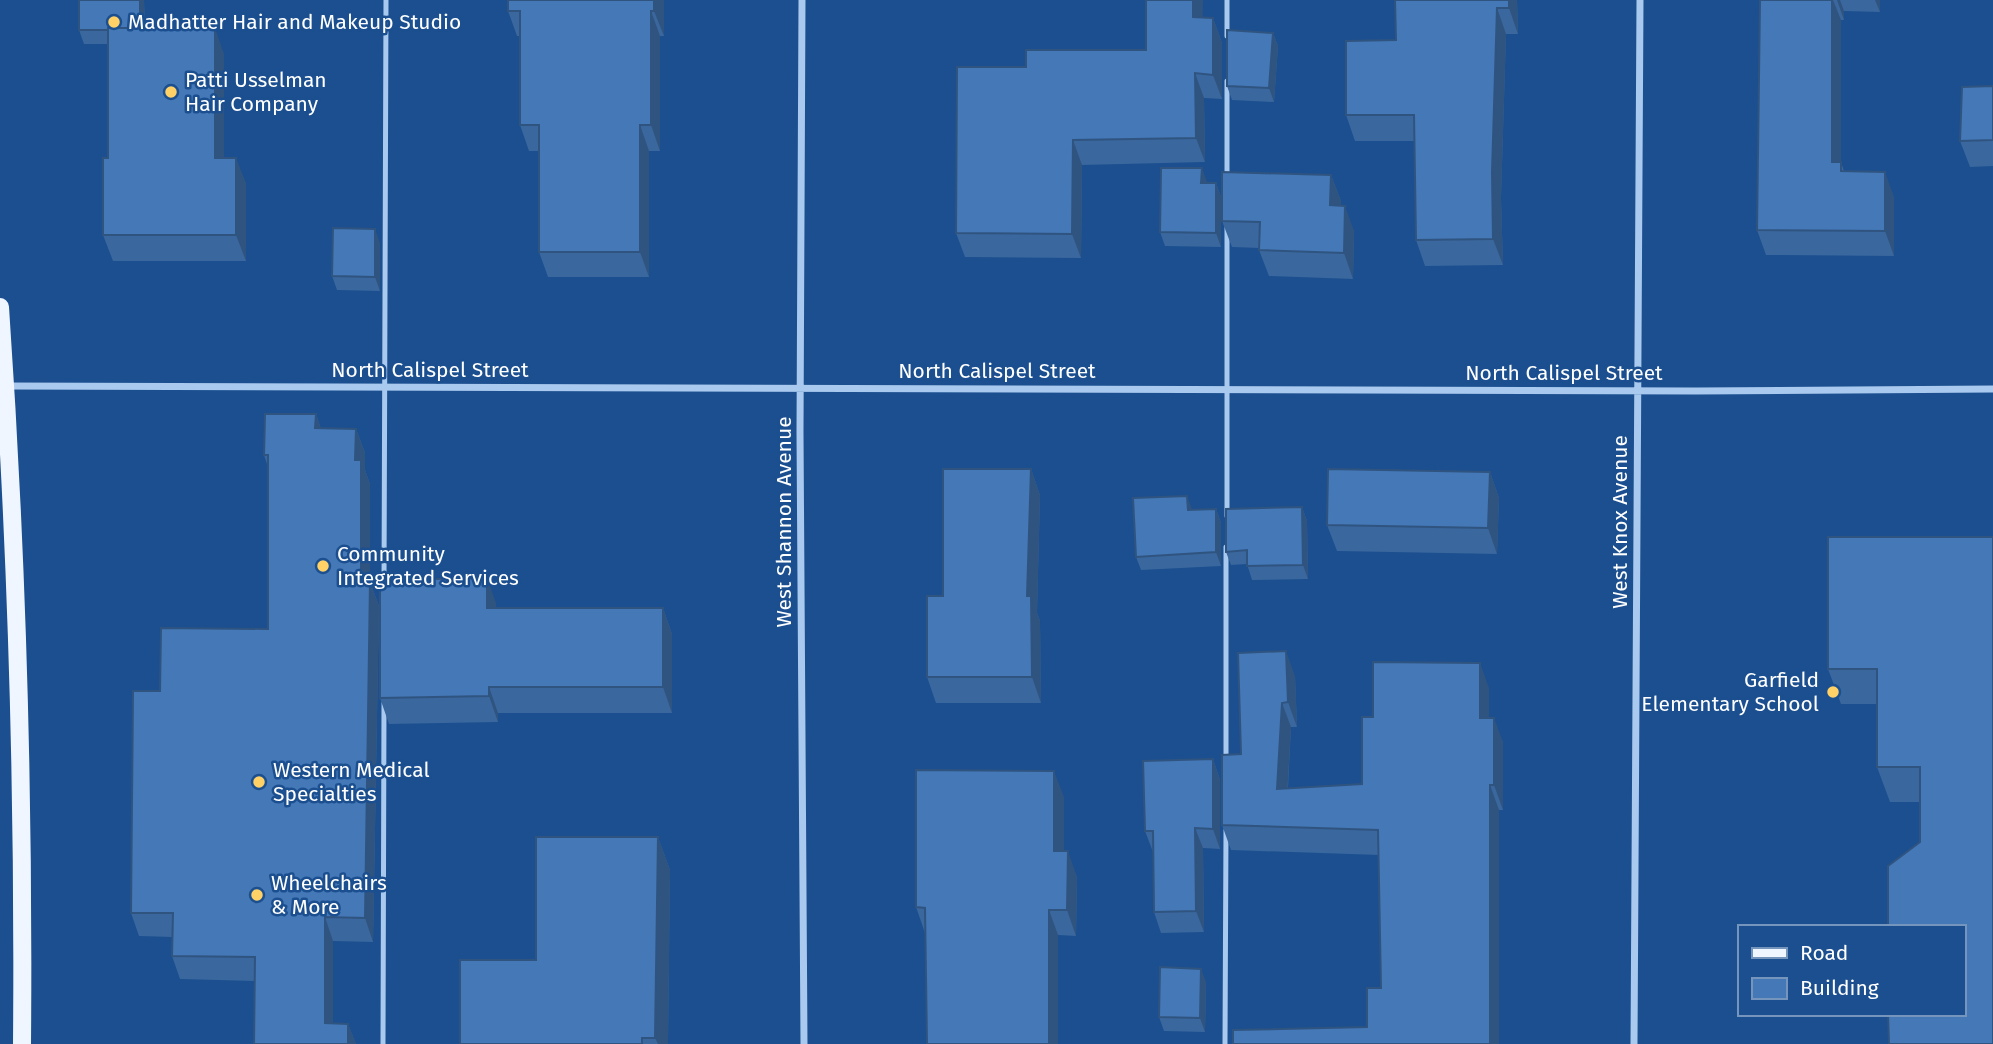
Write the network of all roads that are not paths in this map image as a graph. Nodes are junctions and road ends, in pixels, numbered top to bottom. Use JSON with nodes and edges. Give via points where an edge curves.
{"nodes":[{"id":1,"x":386,"y":0,"type":"edge"},
{"id":2,"x":802,"y":0,"type":"edge"},
{"id":3,"x":1227,"y":0,"type":"edge"},
{"id":4,"x":1640,"y":0,"type":"edge"},
{"id":5,"x":1227,"y":41,"type":"edge"},
{"id":6,"x":1227,"y":69,"type":"edge"},
{"id":7,"x":1227,"y":178,"type":"edge"},
{"id":8,"x":1227,"y":219,"type":"edge"},
{"id":9,"x":0,"y":307,"type":"edge"},
{"id":10,"x":3,"y":386,"type":"edge"},
{"id":11,"x":385,"y":387,"type":"junction"},
{"id":12,"x":800,"y":388,"type":"junction"},
{"id":13,"x":1227,"y":389,"type":"junction"},
{"id":14,"x":1993,"y":389,"type":"edge"},
{"id":15,"x":1638,"y":391,"type":"junction"},
{"id":16,"x":1227,"y":519,"type":"edge"},
{"id":17,"x":1226,"y":532,"type":"edge"},
{"id":18,"x":384,"y":597,"type":"edge"},
{"id":19,"x":384,"y":694,"type":"edge"},
{"id":20,"x":1226,"y":767,"type":"edge"},
{"id":21,"x":1226,"y":823,"type":"edge"},
{"id":22,"x":22,"y":1044,"type":"edge"},
{"id":23,"x":383,"y":1044,"type":"edge"},
{"id":24,"x":804,"y":1044,"type":"edge"},
{"id":25,"x":1225,"y":1044,"type":"edge"},
{"id":26,"x":1634,"y":1044,"type":"edge"}],
"edges":[{"from":1,"to":11,"type":"lane"},
{"from":2,"to":12,"type":"street","name":"West Shannon Avenue"},
{"from":3,"to":5,"type":"lane"},
{"from":4,"to":15,"type":"street","name":"West Knox Avenue"},
{"from":6,"to":7,"type":"lane"},
{"from":8,"to":13,"type":"lane"},
{"from":9,"to":10,"type":"main road"},
{"from":10,"to":11,"type":"street","name":"North Calispel Street"},
{"from":10,"to":22,"type":"main road","via":[[24,849]]},
{"from":11,"to":12,"type":"street","name":"North Calispel Street"},
{"from":11,"to":18,"type":"lane"},
{"from":12,"to":13,"type":"street","name":"North Calispel Street"},
{"from":12,"to":24,"type":"street","name":"West Shannon Avenue"},
{"from":13,"to":15,"type":"street","name":"North Calispel Street"},
{"from":13,"to":16,"type":"lane"},
{"from":14,"to":15,"type":"street","name":"North Calispel Street"},
{"from":15,"to":26,"type":"street","name":"West Knox Avenue"},
{"from":17,"to":20,"type":"lane"},
{"from":19,"to":23,"type":"lane"},
{"from":21,"to":25,"type":"lane"}]}
